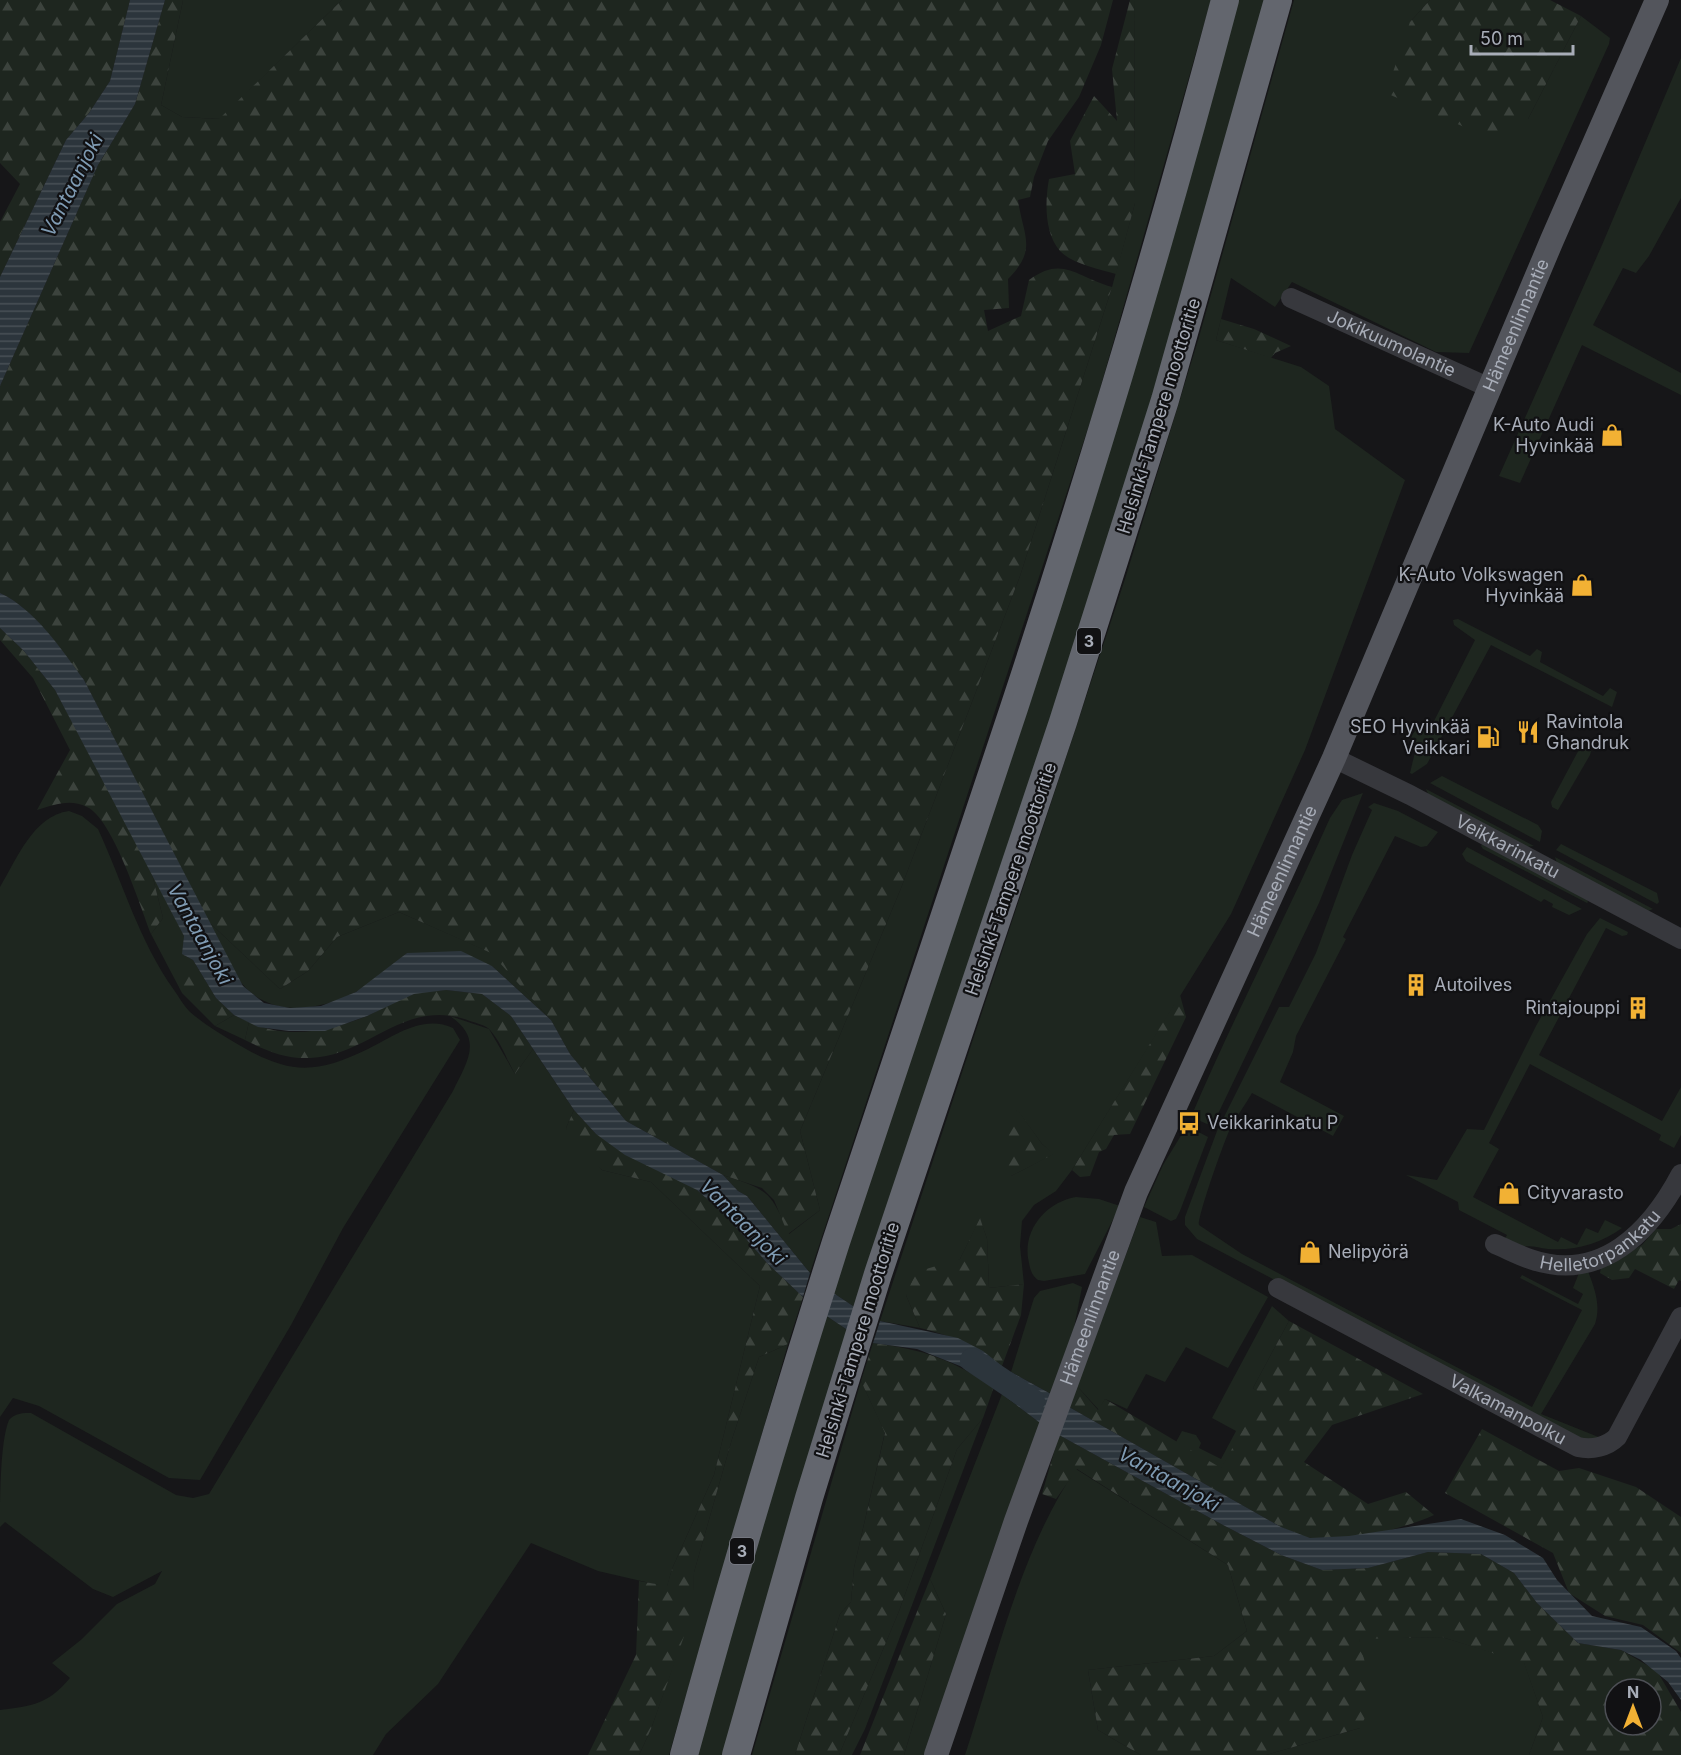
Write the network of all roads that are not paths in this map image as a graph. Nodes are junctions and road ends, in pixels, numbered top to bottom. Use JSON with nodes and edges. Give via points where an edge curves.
{"nodes":[{"id":1,"x":1225,"y":0,"type":"edge"},
{"id":2,"x":1278,"y":0,"type":"edge"},
{"id":3,"x":1658,"y":0,"type":"edge"},
{"id":4,"x":1291,"y":298,"type":"dead end"},
{"id":5,"x":1490,"y":388,"type":"junction"},
{"id":6,"x":1334,"y":758,"type":"junction"},
{"id":7,"x":1681,"y":939,"type":"edge"},
{"id":8,"x":1681,"y":1174,"type":"edge"},
{"id":9,"x":1675,"y":1200,"type":"edge"},
{"id":10,"x":1495,"y":1244,"type":"dead end"},
{"id":11,"x":1278,"y":1288,"type":"dead end"},
{"id":12,"x":1681,"y":1317,"type":"edge"},
{"id":13,"x":684,"y":1755,"type":"edge"},
{"id":14,"x":736,"y":1755,"type":"edge"},
{"id":15,"x":936,"y":1755,"type":"edge"}],
"edges":[{"from":1,"to":13,"type":"highway","number":"3","via":[[1116,387],[1015,706],[837,1240]]},
{"from":2,"to":14,"type":"highway","name":"Helsinki-Tampere moottoritie","number":"3","via":[[1165,400],[1063,722],[878,1274]]},
{"from":3,"to":5,"type":"main road","name":"Hämeenlinnantie"},
{"from":4,"to":5,"type":"street","name":"Jokikuumolantie"},
{"from":5,"to":6,"type":"main road","name":"Hämeenlinnantie"},
{"from":6,"to":7,"type":"street","name":"Veikkarinkatu"},
{"from":6,"to":15,"type":"main road","name":"Hämeenlinnantie","via":[[1136,1192]]},
{"from":8,"to":9,"type":"street","name":"Helletorpankatu"},
{"from":9,"to":10,"type":"street","name":"Helletorpankatu","via":[[1629,1243],[1583,1263],[1552,1264]]},
{"from":11,"to":12,"type":"street","name":"Valkamanpolku","via":[[1479,1397],[1587,1449],[1611,1443],[1617,1437]]}]}
